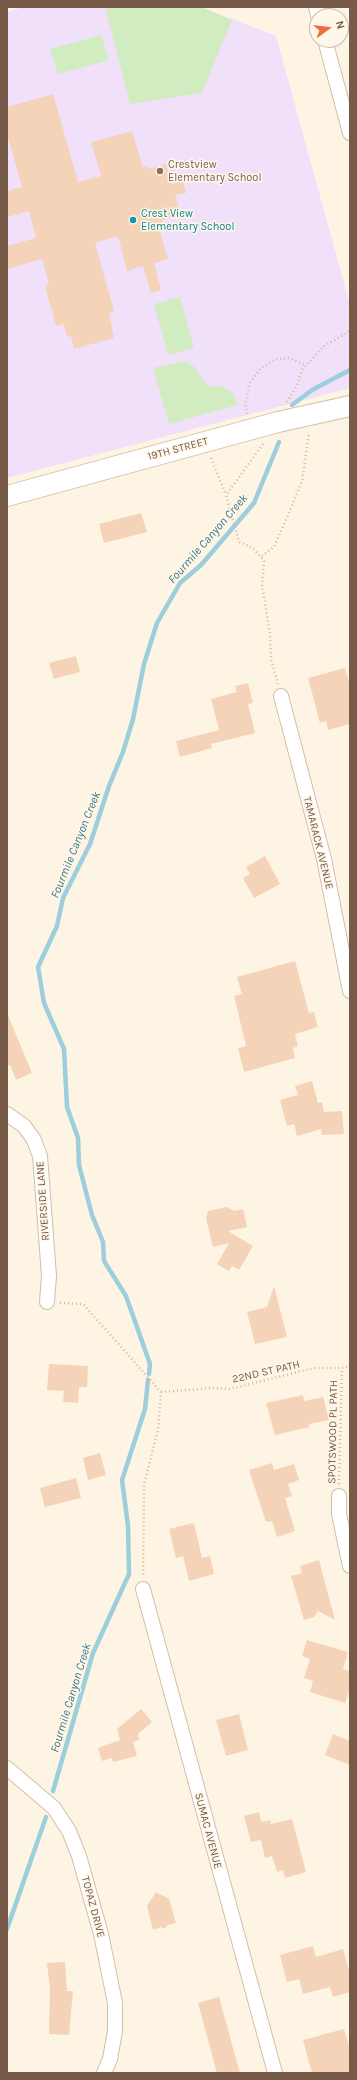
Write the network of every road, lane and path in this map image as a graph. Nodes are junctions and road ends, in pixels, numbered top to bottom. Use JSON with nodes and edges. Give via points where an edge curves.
{"nodes":[{"id":1,"x":327,"y":48,"type":"edge"},
{"id":2,"x":350,"y":133,"type":"edge"},
{"id":3,"x":350,"y":331,"type":"edge"},
{"id":4,"x":306,"y":366,"type":"junction"},
{"id":5,"x":285,"y":406,"type":"dead end"},
{"id":6,"x":350,"y":406,"type":"edge"},
{"id":7,"x":306,"y":415,"type":"junction"},
{"id":8,"x":249,"y":418,"type":"dead end"},
{"id":9,"x":263,"y":444,"type":"dead end"},
{"id":10,"x":210,"y":454,"type":"dead end"},
{"id":11,"x":226,"y":495,"type":"junction"},
{"id":12,"x":7,"y":496,"type":"edge"},
{"id":13,"x":262,"y":556,"type":"junction"},
{"id":14,"x":280,"y":696,"type":"joint"},
{"id":15,"x":350,"y":991,"type":"edge"},
{"id":16,"x":7,"y":1114,"type":"edge"},
{"id":17,"x":47,"y":1302,"type":"joint"},
{"id":18,"x":350,"y":1366,"type":"edge"},
{"id":19,"x":342,"y":1368,"type":"junction"},
{"id":20,"x":162,"y":1392,"type":"junction"},
{"id":21,"x":339,"y":1496,"type":"joint"},
{"id":22,"x":350,"y":1566,"type":"edge"},
{"id":23,"x":143,"y":1589,"type":"joint"},
{"id":24,"x":7,"y":1768,"type":"edge"},
{"id":25,"x":104,"y":2073,"type":"edge"},
{"id":26,"x":275,"y":2073,"type":"edge"}],
"edges":[{"from":1,"to":2,"type":"street"},
{"from":3,"to":4,"type":"path","via":[[324,346]]},
{"from":4,"to":5,"type":"path"},
{"from":4,"to":8,"type":"path","via":[[290,358],[276,359],[261,368],[250,383],[245,405]]},
{"from":6,"to":7,"type":"street","name":"19TH STREET"},
{"from":7,"to":12,"type":"street","name":"19TH STREET"},
{"from":7,"to":13,"type":"path","via":[[309,427],[302,481],[274,546]]},
{"from":9,"to":11,"type":"path"},
{"from":10,"to":11,"type":"path"},
{"from":11,"to":13,"type":"path","via":[[239,542],[254,548]]},
{"from":13,"to":14,"type":"path","via":[[262,586],[270,634],[271,659]]},
{"from":14,"to":15,"type":"street","name":"TAMARACK AVENUE","via":[[324,859]]},
{"from":16,"to":17,"type":"street","name":"RIVERSIDE LANE","via":[[24,1126],[34,1140],[40,1156],[49,1276]]},
{"from":17,"to":20,"type":"path","via":[[83,1304]]},
{"from":18,"to":19,"type":"path","name":"22ND ST PATH"},
{"from":19,"to":20,"type":"path","name":"22ND ST PATH","via":[[314,1368],[230,1389]]},
{"from":19,"to":21,"type":"path","name":"SPOTSWOOD PL PATH"},
{"from":20,"to":23,"type":"path","via":[[158,1430],[144,1485]]},
{"from":21,"to":22,"type":"street","via":[[340,1522]]},
{"from":23,"to":26,"type":"street","name":"SUMAC AVENUE"},
{"from":24,"to":25,"type":"street","name":"TOPAZ DRIVE","via":[[54,1808],[69,1831],[80,1856],[101,1934],[115,2003],[115,2031],[110,2059]]}]}
